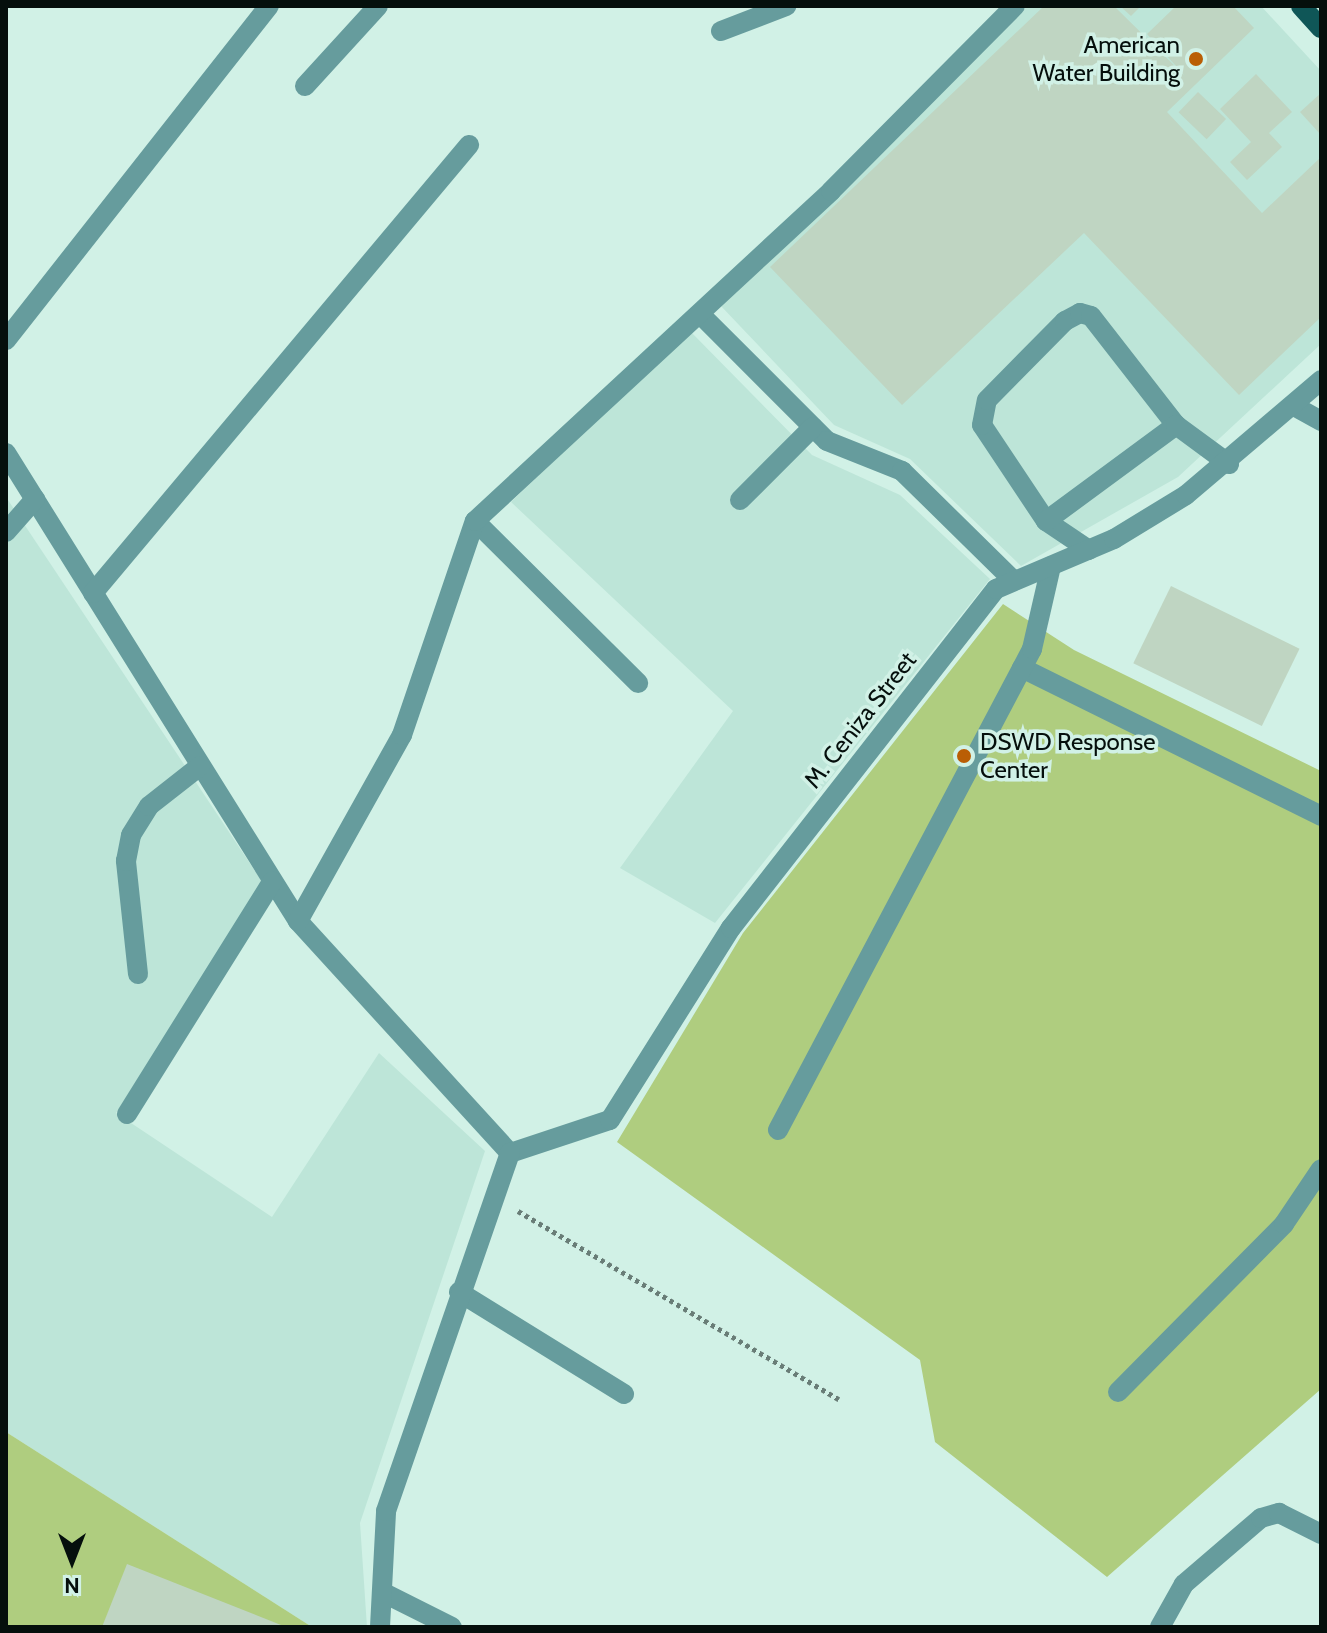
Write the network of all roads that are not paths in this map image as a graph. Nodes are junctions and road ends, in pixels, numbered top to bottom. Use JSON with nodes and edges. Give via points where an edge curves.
{"nodes":[{"id":1,"x":269,"y":6,"type":"edge"},
{"id":2,"x":378,"y":6,"type":"edge"},
{"id":3,"x":786,"y":6,"type":"edge"},
{"id":4,"x":1015,"y":6,"type":"edge"},
{"id":5,"x":1301,"y":6,"type":"edge"},
{"id":6,"x":1321,"y":28,"type":"edge"},
{"id":7,"x":721,"y":31,"type":"dead end"},
{"id":8,"x":305,"y":86,"type":"dead end"},
{"id":9,"x":469,"y":145,"type":"dead end"},
{"id":10,"x":701,"y":315,"type":"junction"},
{"id":11,"x":6,"y":340,"type":"edge"},
{"id":12,"x":1321,"y":380,"type":"edge"},
{"id":13,"x":1294,"y":406,"type":"junction"},
{"id":14,"x":1321,"y":421,"type":"edge"},
{"id":15,"x":1176,"y":425,"type":"junction"},
{"id":16,"x":813,"y":427,"type":"junction"},
{"id":17,"x":6,"y":453,"type":"edge"},
{"id":18,"x":1229,"y":464,"type":"junction"},
{"id":19,"x":35,"y":499,"type":"junction"},
{"id":20,"x":740,"y":500,"type":"dead end"},
{"id":21,"x":475,"y":521,"type":"junction"},
{"id":22,"x":1046,"y":521,"type":"junction"},
{"id":23,"x":6,"y":532,"type":"edge"},
{"id":24,"x":1089,"y":550,"type":"junction"},
{"id":25,"x":1051,"y":566,"type":"junction"},
{"id":26,"x":1014,"y":581,"type":"junction"},
{"id":27,"x":93,"y":593,"type":"junction"},
{"id":28,"x":1022,"y":668,"type":"junction"},
{"id":29,"x":638,"y":683,"type":"dead end"},
{"id":30,"x":200,"y":766,"type":"junction"},
{"id":31,"x":1321,"y":816,"type":"edge"},
{"id":32,"x":272,"y":882,"type":"junction"},
{"id":33,"x":298,"y":921,"type":"junction"},
{"id":34,"x":138,"y":974,"type":"dead end"},
{"id":35,"x":127,"y":1114,"type":"dead end"},
{"id":36,"x":778,"y":1130,"type":"dead end"},
{"id":37,"x":510,"y":1153,"type":"junction"},
{"id":38,"x":1321,"y":1169,"type":"edge"},
{"id":39,"x":459,"y":1292,"type":"junction"},
{"id":40,"x":1118,"y":1392,"type":"dead end"},
{"id":41,"x":624,"y":1394,"type":"dead end"},
{"id":42,"x":1321,"y":1534,"type":"edge"},
{"id":43,"x":382,"y":1592,"type":"junction"},
{"id":44,"x":380,"y":1627,"type":"edge"},
{"id":45,"x":452,"y":1627,"type":"edge"},
{"id":46,"x":1160,"y":1627,"type":"edge"}],
"edges":[{"from":1,"to":11,"type":"street"},
{"from":2,"to":8,"type":"street"},
{"from":3,"to":7,"type":"street"},
{"from":4,"to":10,"type":"street"},
{"from":5,"to":6,"type":"main road"},
{"from":9,"to":27,"type":"street"},
{"from":10,"to":16,"type":"street"},
{"from":10,"to":21,"type":"street"},
{"from":12,"to":13,"type":"street","name":"M. Ceniza Street"},
{"from":13,"to":14,"type":"street"},
{"from":13,"to":18,"type":"street","name":"M. Ceniza Street"},
{"from":15,"to":18,"type":"street"},
{"from":15,"to":22,"type":"street"},
{"from":15,"to":22,"type":"street","via":[[1091,316],[1065,321],[987,400],[982,425]]},
{"from":16,"to":20,"type":"street"},
{"from":16,"to":26,"type":"street","via":[[827,441],[902,471]]},
{"from":17,"to":19,"type":"street"},
{"from":18,"to":24,"type":"street","name":"M. Ceniza Street"},
{"from":19,"to":23,"type":"street"},
{"from":19,"to":27,"type":"street"},
{"from":21,"to":29,"type":"street"},
{"from":21,"to":33,"type":"street","via":[[402,735]]},
{"from":22,"to":24,"type":"street"},
{"from":24,"to":25,"type":"street","name":"M. Ceniza Street"},
{"from":25,"to":26,"type":"street","name":"M. Ceniza Street"},
{"from":25,"to":28,"type":"street"},
{"from":26,"to":37,"type":"street","name":"M. Ceniza Street","via":[[996,589],[731,928],[610,1120]]},
{"from":27,"to":30,"type":"street"},
{"from":28,"to":31,"type":"street"},
{"from":28,"to":36,"type":"street"},
{"from":30,"to":32,"type":"street"},
{"from":30,"to":34,"type":"street","via":[[149,806],[131,835],[126,861]]},
{"from":32,"to":33,"type":"street"},
{"from":32,"to":35,"type":"street"},
{"from":33,"to":37,"type":"street"},
{"from":37,"to":39,"type":"street"},
{"from":38,"to":40,"type":"street","via":[[1284,1224]]},
{"from":39,"to":41,"type":"street"},
{"from":39,"to":43,"type":"street","via":[[386,1511]]},
{"from":42,"to":46,"type":"street","via":[[1279,1513],[1261,1518],[1184,1584]]},
{"from":43,"to":44,"type":"street"},
{"from":43,"to":45,"type":"street"}]}
